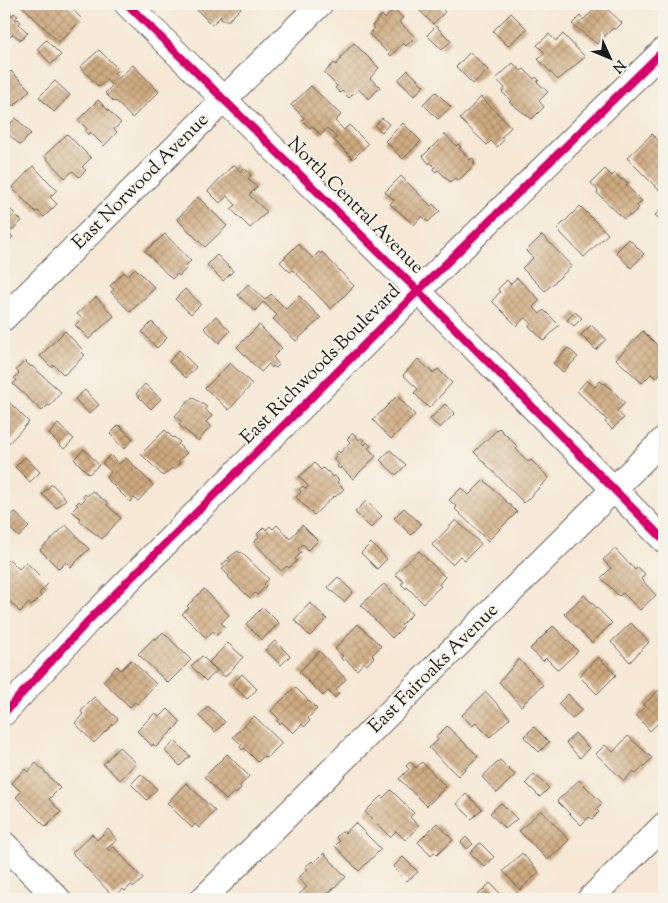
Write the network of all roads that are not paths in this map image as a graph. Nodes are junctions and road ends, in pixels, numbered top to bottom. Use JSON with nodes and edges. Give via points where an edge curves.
{"nodes":[{"id":1,"x":127,"y":4,"type":"edge"},
{"id":2,"x":320,"y":4,"type":"edge"},
{"id":3,"x":664,"y":50,"type":"edge"},
{"id":4,"x":224,"y":100,"type":"junction"},
{"id":5,"x":418,"y":291,"type":"junction"},
{"id":6,"x":4,"y":318,"type":"edge"},
{"id":7,"x":664,"y":439,"type":"edge"},
{"id":8,"x":614,"y":490,"type":"junction"},
{"id":9,"x":664,"y":540,"type":"edge"},
{"id":10,"x":88,"y":621,"type":"junction"},
{"id":11,"x":4,"y":698,"type":"edge"},
{"id":12,"x":4,"y":713,"type":"edge"},
{"id":13,"x":664,"y":825,"type":"edge"},
{"id":14,"x":4,"y":844,"type":"edge"},
{"id":15,"x":58,"y":899,"type":"edge"},
{"id":16,"x":203,"y":899,"type":"edge"},
{"id":17,"x":590,"y":899,"type":"edge"}],
"edges":[{"from":1,"to":4,"type":"street","name":"North Central Avenue"},
{"from":2,"to":4,"type":"street","name":"East Norwood Avenue"},
{"from":3,"to":5,"type":"street","name":"East Richwoods Boulevard"},
{"from":4,"to":5,"type":"street","name":"North Central Avenue"},
{"from":4,"to":6,"type":"street","name":"East Norwood Avenue"},
{"from":5,"to":8,"type":"street","name":"North Central Avenue"},
{"from":5,"to":10,"type":"street","name":"East Richwoods Boulevard"},
{"from":7,"to":8,"type":"street","name":"East Fairoaks Avenue"},
{"from":8,"to":9,"type":"street","name":"North Central Avenue"},
{"from":8,"to":16,"type":"street","name":"East Fairoaks Avenue"},
{"from":10,"to":11,"type":"street","name":"East Richwoods Boulevard"},
{"from":10,"to":12,"type":"street","name":"East Richwoods Boulevard"},
{"from":13,"to":17,"type":"street"},
{"from":14,"to":15,"type":"street"}]}
